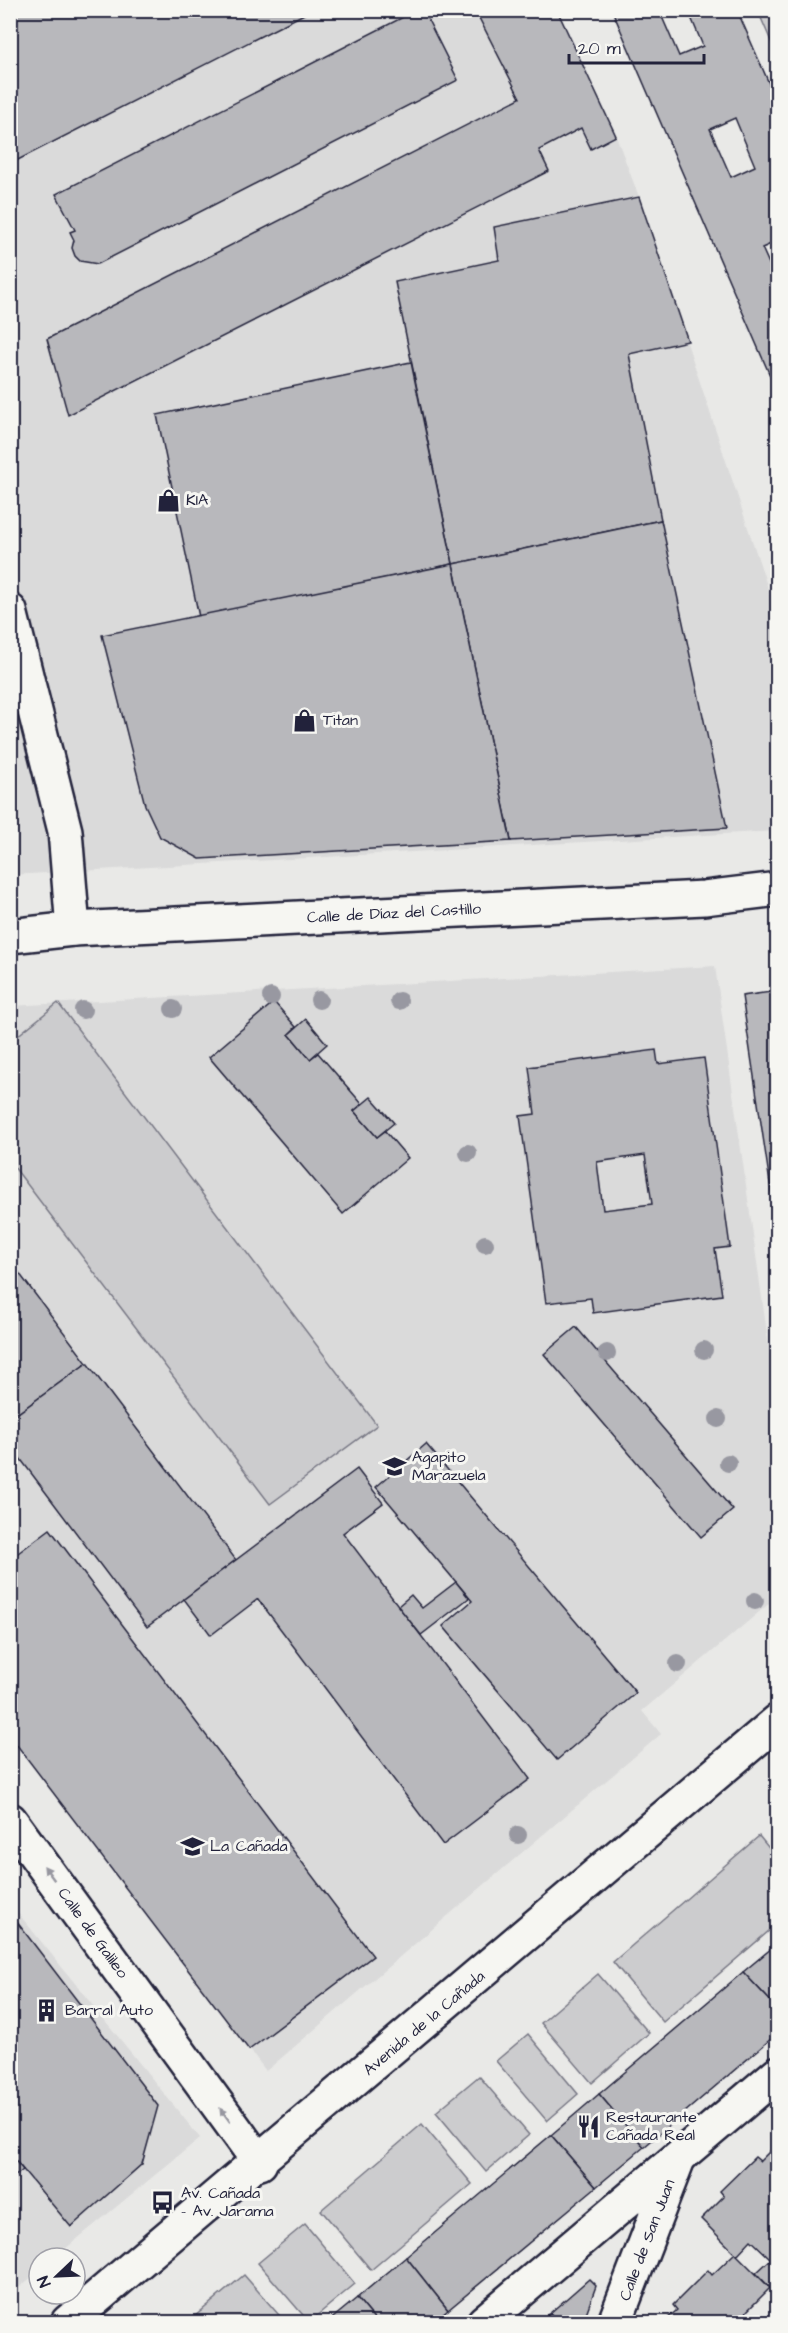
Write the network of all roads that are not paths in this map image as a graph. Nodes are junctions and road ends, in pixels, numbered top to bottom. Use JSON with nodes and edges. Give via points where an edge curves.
{"nodes":[{"id":1,"x":10,"y":611,"type":"edge"},
{"id":2,"x":777,"y":889,"type":"edge"},
{"id":3,"x":74,"y":929,"type":"junction"},
{"id":4,"x":10,"y":936,"type":"edge"},
{"id":5,"x":777,"y":1721,"type":"edge"},
{"id":6,"x":10,"y":1820,"type":"edge"},
{"id":7,"x":777,"y":2073,"type":"edge"},
{"id":8,"x":679,"y":2157,"type":"junction"},
{"id":9,"x":260,"y":2163,"type":"junction"},
{"id":10,"x":68,"y":2322,"type":"edge"},
{"id":11,"x":484,"y":2322,"type":"edge"},
{"id":12,"x":615,"y":2322,"type":"edge"}],
"edges":[{"from":1,"to":3,"type":"street","via":[[65,831]]},
{"from":2,"to":3,"type":"street","name":"Calle de Díaz del Castillo","via":[[704,898]]},
{"from":3,"to":4,"type":"street","name":"Calle de Díaz del Castillo"},
{"from":5,"to":9,"type":"street","name":"Avenida de la Cañada"},
{"from":9,"to":6,"type":"street","name":"Calle de Galileo","one_way":true},
{"from":7,"to":8,"type":"street"},
{"from":8,"to":11,"type":"street"},
{"from":8,"to":12,"type":"street","name":"Calle de San Juan"},
{"from":9,"to":10,"type":"street","name":"Avenida de la Cañada"}]}
